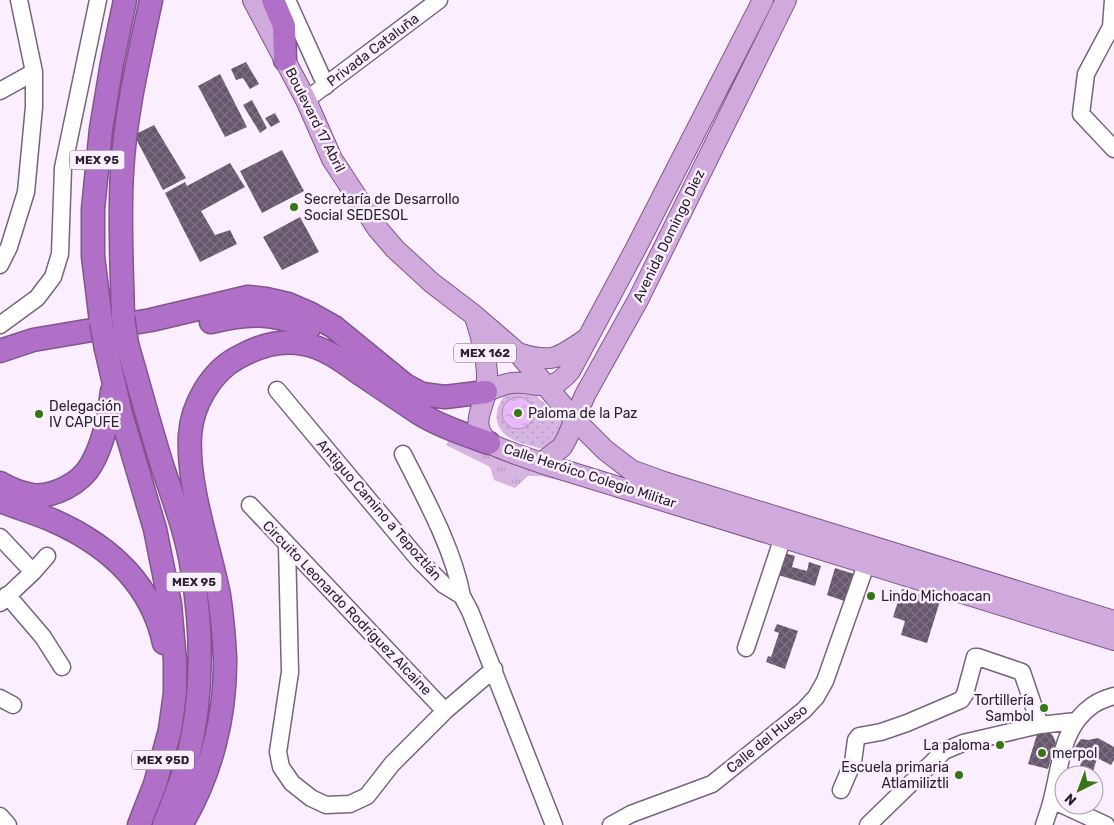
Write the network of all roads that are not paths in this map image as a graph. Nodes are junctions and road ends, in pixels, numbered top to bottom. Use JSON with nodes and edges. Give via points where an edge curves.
{"nodes":[{"id":1,"x":19,"y":0,"type":"edge"},
{"id":2,"x":98,"y":0,"type":"edge"},
{"id":3,"x":125,"y":0,"type":"edge"},
{"id":4,"x":151,"y":0,"type":"edge"},
{"id":5,"x":253,"y":0,"type":"edge"},
{"id":6,"x":273,"y":0,"type":"edge"},
{"id":7,"x":287,"y":0,"type":"edge"},
{"id":8,"x":439,"y":0,"type":"edge"},
{"id":9,"x":762,"y":0,"type":"edge"},
{"id":10,"x":786,"y":0,"type":"edge"},
{"id":11,"x":1113,"y":0,"type":"edge"},
{"id":12,"x":285,"y":60,"type":"junction"},
{"id":13,"x":34,"y":72,"type":"junction"},
{"id":14,"x":326,"y":86,"type":"junction"},
{"id":15,"x":0,"y":91,"type":"edge"},
{"id":16,"x":306,"y":100,"type":"junction"},
{"id":17,"x":1114,"y":149,"type":"edge"},
{"id":18,"x":0,"y":265,"type":"edge"},
{"id":19,"x":615,"y":288,"type":"junction"},
{"id":20,"x":638,"y":300,"type":"junction"},
{"id":21,"x":474,"y":315,"type":"junction"},
{"id":22,"x":0,"y":325,"type":"edge"},
{"id":23,"x":586,"y":339,"type":"junction"},
{"id":24,"x":117,"y":347,"type":"junction"},
{"id":25,"x":0,"y":351,"type":"edge"},
{"id":26,"x":518,"y":353,"type":"junction"},
{"id":27,"x":0,"y":365,"type":"edge"},
{"id":28,"x":366,"y":378,"type":"junction"},
{"id":29,"x":113,"y":380,"type":"junction"},
{"id":30,"x":547,"y":387,"type":"junction"},
{"id":31,"x":277,"y":390,"type":"dead end"},
{"id":32,"x":486,"y":392,"type":"junction"},
{"id":33,"x":575,"y":420,"type":"junction"},
{"id":34,"x":488,"y":443,"type":"junction"},
{"id":35,"x":403,"y":454,"type":"dead end"},
{"id":36,"x":541,"y":463,"type":"junction"},
{"id":37,"x":0,"y":483,"type":"edge"},
{"id":38,"x":0,"y":501,"type":"edge"},
{"id":39,"x":250,"y":505,"type":"dead end"},
{"id":40,"x":0,"y":537,"type":"edge"},
{"id":41,"x":783,"y":537,"type":"junction"},
{"id":42,"x":287,"y":545,"type":"junction"},
{"id":43,"x":47,"y":556,"type":"dead end"},
{"id":44,"x":867,"y":562,"type":"junction"},
{"id":45,"x":32,"y":572,"type":"junction"},
{"id":46,"x":462,"y":596,"type":"junction"},
{"id":47,"x":4,"y":599,"type":"edge"},
{"id":48,"x":1114,"y":621,"type":"edge"},
{"id":49,"x":1114,"y":640,"type":"edge"},
{"id":50,"x":746,"y":648,"type":"dead end"},
{"id":51,"x":62,"y":667,"type":"dead end"},
{"id":52,"x":494,"y":669,"type":"junction"},
{"id":53,"x":175,"y":693,"type":"junction"},
{"id":54,"x":1114,"y":696,"type":"edge"},
{"id":55,"x":445,"y":711,"type":"junction"},
{"id":56,"x":1076,"y":721,"type":"junction"},
{"id":57,"x":1040,"y":725,"type":"junction"},
{"id":58,"x":841,"y":790,"type":"dead end"},
{"id":59,"x":1052,"y":800,"type":"junction"},
{"id":60,"x":0,"y":816,"type":"edge"},
{"id":61,"x":8,"y":825,"type":"edge"},
{"id":62,"x":139,"y":825,"type":"edge"},
{"id":63,"x":164,"y":825,"type":"edge"},
{"id":64,"x":181,"y":825,"type":"edge"},
{"id":65,"x":554,"y":825,"type":"edge"},
{"id":66,"x":611,"y":825,"type":"edge"},
{"id":67,"x":868,"y":825,"type":"edge"},
{"id":68,"x":1044,"y":825,"type":"edge"},
{"id":69,"x":1106,"y":825,"type":"edge"}],
"edges":[{"from":1,"to":13,"type":"street"},
{"from":2,"to":22,"type":"street","via":[[63,168],[60,254],[53,278],[36,298]]},
{"from":3,"to":24,"type":"highway","number":"MEX 95","bridge":true,"via":[[100,129],[93,209],[93,256],[101,322]]},
{"from":4,"to":24,"type":"highway","number":"MEX 95","bridge":true,"via":[[128,121],[122,172],[120,259],[123,317]]},
{"from":5,"to":12,"type":"main road","name":"Boulevard 17 Abril","number":"MEX 162"},
{"from":6,"to":12,"type":"highway","via":[[284,26]]},
{"from":7,"to":14,"type":"street"},
{"from":8,"to":14,"type":"street","name":"Privada Cataluña"},
{"from":9,"to":19,"type":"main road","name":"Avenida Domingo Diez"},
{"from":10,"to":20,"type":"main road","name":"Avenida Domingo Diez"},
{"from":11,"to":17,"type":"street","via":[[1111,27],[1086,74],[1081,114]]},
{"from":12,"to":16,"type":"main road","name":"Boulevard 17 Abril","number":"MEX 162"},
{"from":13,"to":15,"type":"street"},
{"from":13,"to":18,"type":"street","via":[[26,192]]},
{"from":14,"to":16,"type":"street","name":"Privada Cataluña"},
{"from":16,"to":21,"type":"main road","name":"Boulevard 17 Abril","number":"MEX 162","via":[[332,159],[377,228],[432,283]]},
{"from":19,"to":20,"type":"main road"},
{"from":19,"to":23,"type":"main road","name":"Avenida Domingo Diez"},
{"from":20,"to":33,"type":"main road","name":"Avenida Domingo Diez","via":[[585,395]]},
{"from":21,"to":26,"type":"main road","name":"Boulevard 17 Abril","number":"MEX 162"},
{"from":21,"to":32,"type":"main road","number":"MEX 162","via":[[484,343]]},
{"from":23,"to":26,"type":"main road","via":[[552,359]]},
{"from":23,"to":30,"type":"main road","name":"Avenida Domingo Diez","via":[[570,371],[558,383]]},
{"from":24,"to":29,"type":"highway","number":"MEX 95"},
{"from":24,"to":63,"type":"highway","number":"MEX 95","via":[[148,419],[183,529],[198,616],[200,672],[192,738],[177,793]]},
{"from":25,"to":32,"type":"highway","via":[[33,340],[151,320],[248,297],[266,298],[288,304],[334,327],[406,385],[422,394],[445,397]]},
{"from":26,"to":30,"type":"main road","name":"Boulevard 17 Abril","number":"MEX 162"},
{"from":27,"to":28,"type":"highway","via":[[65,347],[154,334],[238,316],[260,315],[307,327],[328,338]]},
{"from":28,"to":34,"type":"highway","via":[[419,413],[451,430]]},
{"from":28,"to":64,"type":"highway","via":[[327,352],[305,344],[278,342],[232,360],[203,392],[190,432],[190,458],[219,596],[224,666],[215,748]]},
{"from":29,"to":37,"type":"highway","via":[[101,443],[91,466],[76,482],[54,493],[34,496]]},
{"from":29,"to":53,"type":"highway","number":"MEX 95","via":[[164,569],[173,630]]},
{"from":30,"to":32,"type":"main road","via":[[513,382]]},
{"from":30,"to":33,"type":"main road","name":"Calle Heróico Colegio Militar"},
{"from":31,"to":46,"type":"street","name":"Antiguo Camino a Tepoztlán","via":[[419,560],[444,586]]},
{"from":32,"to":34,"type":"main road","name":"Calle Heróico Colegio Militar","via":[[478,423]]},
{"from":33,"to":36,"type":"main road","name":"Avenida Domingo Diez","via":[[562,447]]},
{"from":33,"to":48,"type":"main road","name":"Calle Heróico Colegio Militar","via":[[616,460],[631,470]]},
{"from":34,"to":36,"type":"main road","name":"Calle Heróico Colegio Militar"},
{"from":35,"to":46,"type":"street","via":[[451,555]]},
{"from":36,"to":41,"type":"main road","name":"Calle Heróico Colegio Militar"},
{"from":38,"to":53,"type":"highway","via":[[82,536],[108,552],[124,567],[160,624]]},
{"from":39,"to":42,"type":"street","name":"Circuito Leonardo Rodríguez Alcaine"},
{"from":40,"to":45,"type":"street"},
{"from":41,"to":44,"type":"main road","name":"Calle Heróico Colegio Militar"},
{"from":41,"to":50,"type":"street"},
{"from":42,"to":55,"type":"street","name":"Circuito Leonardo Rodríguez Alcaine"},
{"from":42,"to":55,"type":"street","via":[[290,672],[278,752],[281,767],[292,783],[326,805],[350,804],[367,796],[392,764]]},
{"from":43,"to":45,"type":"street"},
{"from":44,"to":49,"type":"main road","name":"Calle Heróico Colegio Militar"},
{"from":44,"to":66,"type":"street","name":"Calle del Hueso","via":[[825,681],[804,710],[712,784],[631,814]]},
{"from":45,"to":47,"type":"street"},
{"from":46,"to":52,"type":"street"},
{"from":47,"to":51,"type":"street","via":[[43,637]]},
{"from":52,"to":55,"type":"street"},
{"from":52,"to":65,"type":"street"},
{"from":53,"to":62,"type":"highway","number":"MEX 95D","via":[[164,756]]},
{"from":54,"to":56,"type":"street","via":[[1092,706]]},
{"from":56,"to":57,"type":"street"},
{"from":56,"to":59,"type":"street","via":[[1062,752]]},
{"from":57,"to":58,"type":"street","via":[[1022,672],[975,657],[961,700],[898,726],[859,736]]},
{"from":57,"to":67,"type":"street","via":[[963,743],[944,752]]},
{"from":59,"to":68,"type":"street"},
{"from":59,"to":69,"type":"street"},
{"from":60,"to":61,"type":"street"}]}
